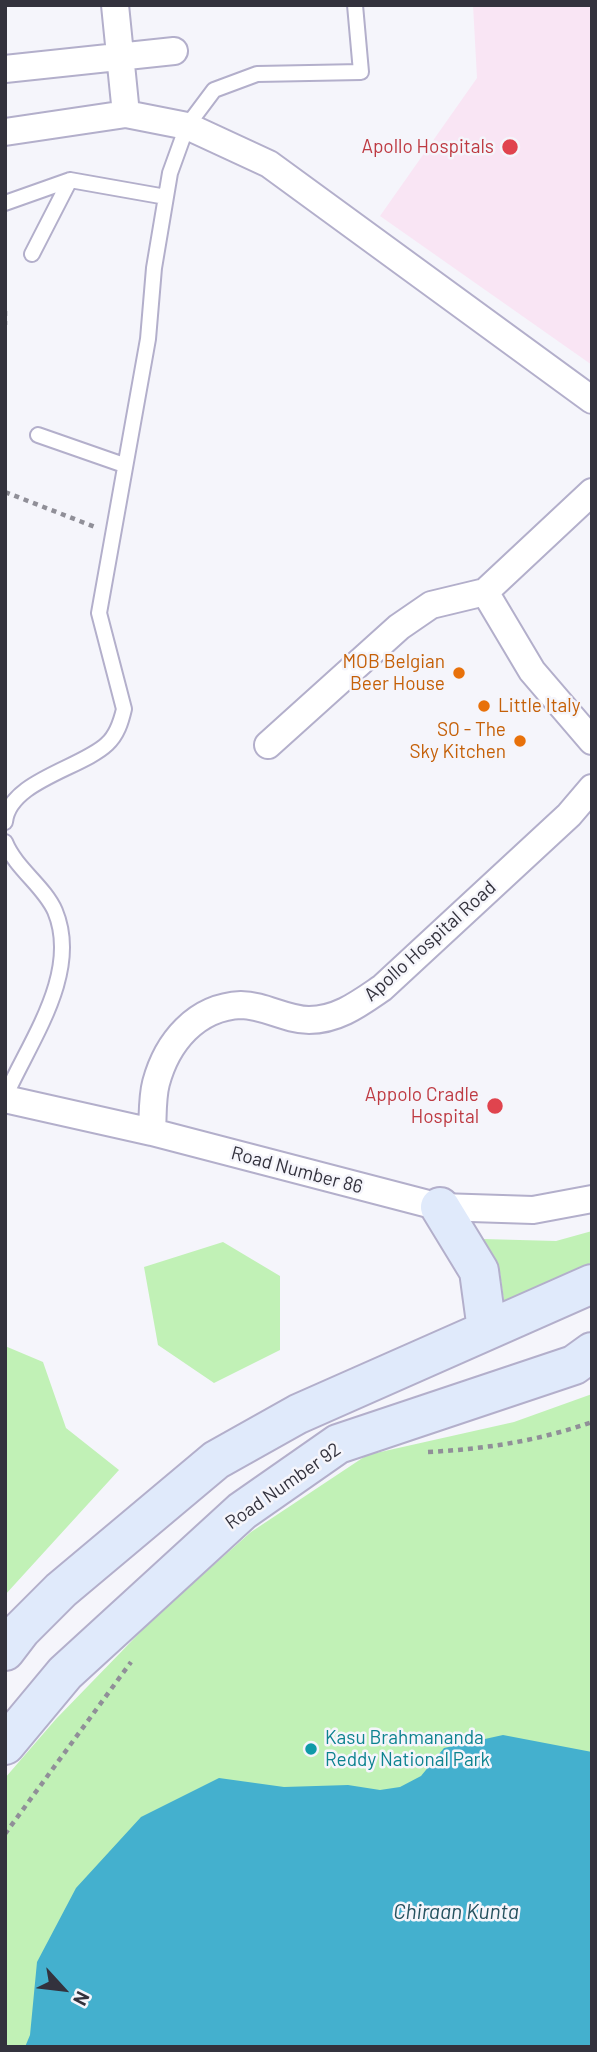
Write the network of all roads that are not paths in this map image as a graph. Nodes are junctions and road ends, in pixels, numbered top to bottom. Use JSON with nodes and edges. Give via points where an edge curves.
{"nodes":[{"id":1,"x":115,"y":5,"type":"edge"},
{"id":2,"x":355,"y":5,"type":"edge"},
{"id":3,"x":174,"y":51,"type":"dead end"},
{"id":4,"x":121,"y":58,"type":"junction"},
{"id":5,"x":5,"y":69,"type":"edge"},
{"id":6,"x":126,"y":114,"type":"junction"},
{"id":7,"x":187,"y":126,"type":"junction"},
{"id":8,"x":5,"y":132,"type":"edge"},
{"id":9,"x":70,"y":180,"type":"junction"},
{"id":10,"x":166,"y":197,"type":"junction"},
{"id":11,"x":5,"y":203,"type":"edge"},
{"id":12,"x":32,"y":254,"type":"dead end"},
{"id":13,"x":592,"y":400,"type":"edge"},
{"id":14,"x":38,"y":435,"type":"dead end"},
{"id":15,"x":124,"y":466,"type":"junction"},
{"id":16,"x":592,"y":492,"type":"edge"},
{"id":17,"x":485,"y":592,"type":"junction"},
{"id":18,"x":592,"y":741,"type":"edge"},
{"id":19,"x":268,"y":744,"type":"dead end"},
{"id":20,"x":592,"y":788,"type":"edge"},
{"id":21,"x":5,"y":821,"type":"edge"},
{"id":22,"x":5,"y":842,"type":"edge"},
{"id":23,"x":5,"y":1098,"type":"edge"},
{"id":24,"x":152,"y":1132,"type":"junction"},
{"id":25,"x":592,"y":1199,"type":"edge"},
{"id":26,"x":440,"y":1207,"type":"junction"},
{"id":27,"x":592,"y":1284,"type":"edge"},
{"id":28,"x":487,"y":1331,"type":"junction"},
{"id":29,"x":592,"y":1352,"type":"edge"},
{"id":30,"x":5,"y":1651,"type":"edge"},
{"id":31,"x":5,"y":1745,"type":"edge"}],
"edges":[{"from":1,"to":4,"type":"street"},
{"from":2,"to":7,"type":"lane","via":[[361,72],[257,74],[215,90]]},
{"from":3,"to":4,"type":"street"},
{"from":4,"to":5,"type":"street"},
{"from":4,"to":6,"type":"street"},
{"from":6,"to":7,"type":"street"},
{"from":6,"to":8,"type":"street"},
{"from":7,"to":10,"type":"lane"},
{"from":7,"to":13,"type":"street","via":[[269,164]]},
{"from":9,"to":10,"type":"lane"},
{"from":9,"to":11,"type":"lane"},
{"from":9,"to":12,"type":"lane"},
{"from":10,"to":15,"type":"lane","via":[[148,339]]},
{"from":14,"to":15,"type":"lane"},
{"from":15,"to":21,"type":"lane","via":[[99,614],[124,709],[120,725],[99,750],[16,798]]},
{"from":16,"to":17,"type":"street"},
{"from":17,"to":18,"type":"street","via":[[532,671]]},
{"from":17,"to":19,"type":"street","via":[[431,605],[399,627]]},
{"from":20,"to":24,"type":"street","name":"Apollo Hospital Road","via":[[569,815],[382,988],[353,1009],[309,1020],[243,1005],[196,1018],[175,1039],[156,1083]]},
{"from":22,"to":23,"type":"lane","via":[[11,857],[54,910],[63,942],[52,997]]},
{"from":23,"to":24,"type":"street","name":"Road Number 86"},
{"from":24,"to":26,"type":"street","name":"Road Number 86"},
{"from":25,"to":26,"type":"street","name":"Road Number 86","via":[[533,1210]]},
{"from":26,"to":28,"type":"main road","via":[[479,1271]]},
{"from":27,"to":28,"type":"main road"},
{"from":28,"to":30,"type":"main road","via":[[298,1414],[216,1460],[61,1590]]},
{"from":29,"to":31,"type":"main road","name":"Road Number 92","via":[[574,1365],[338,1444],[242,1511],[65,1673]]}]}
